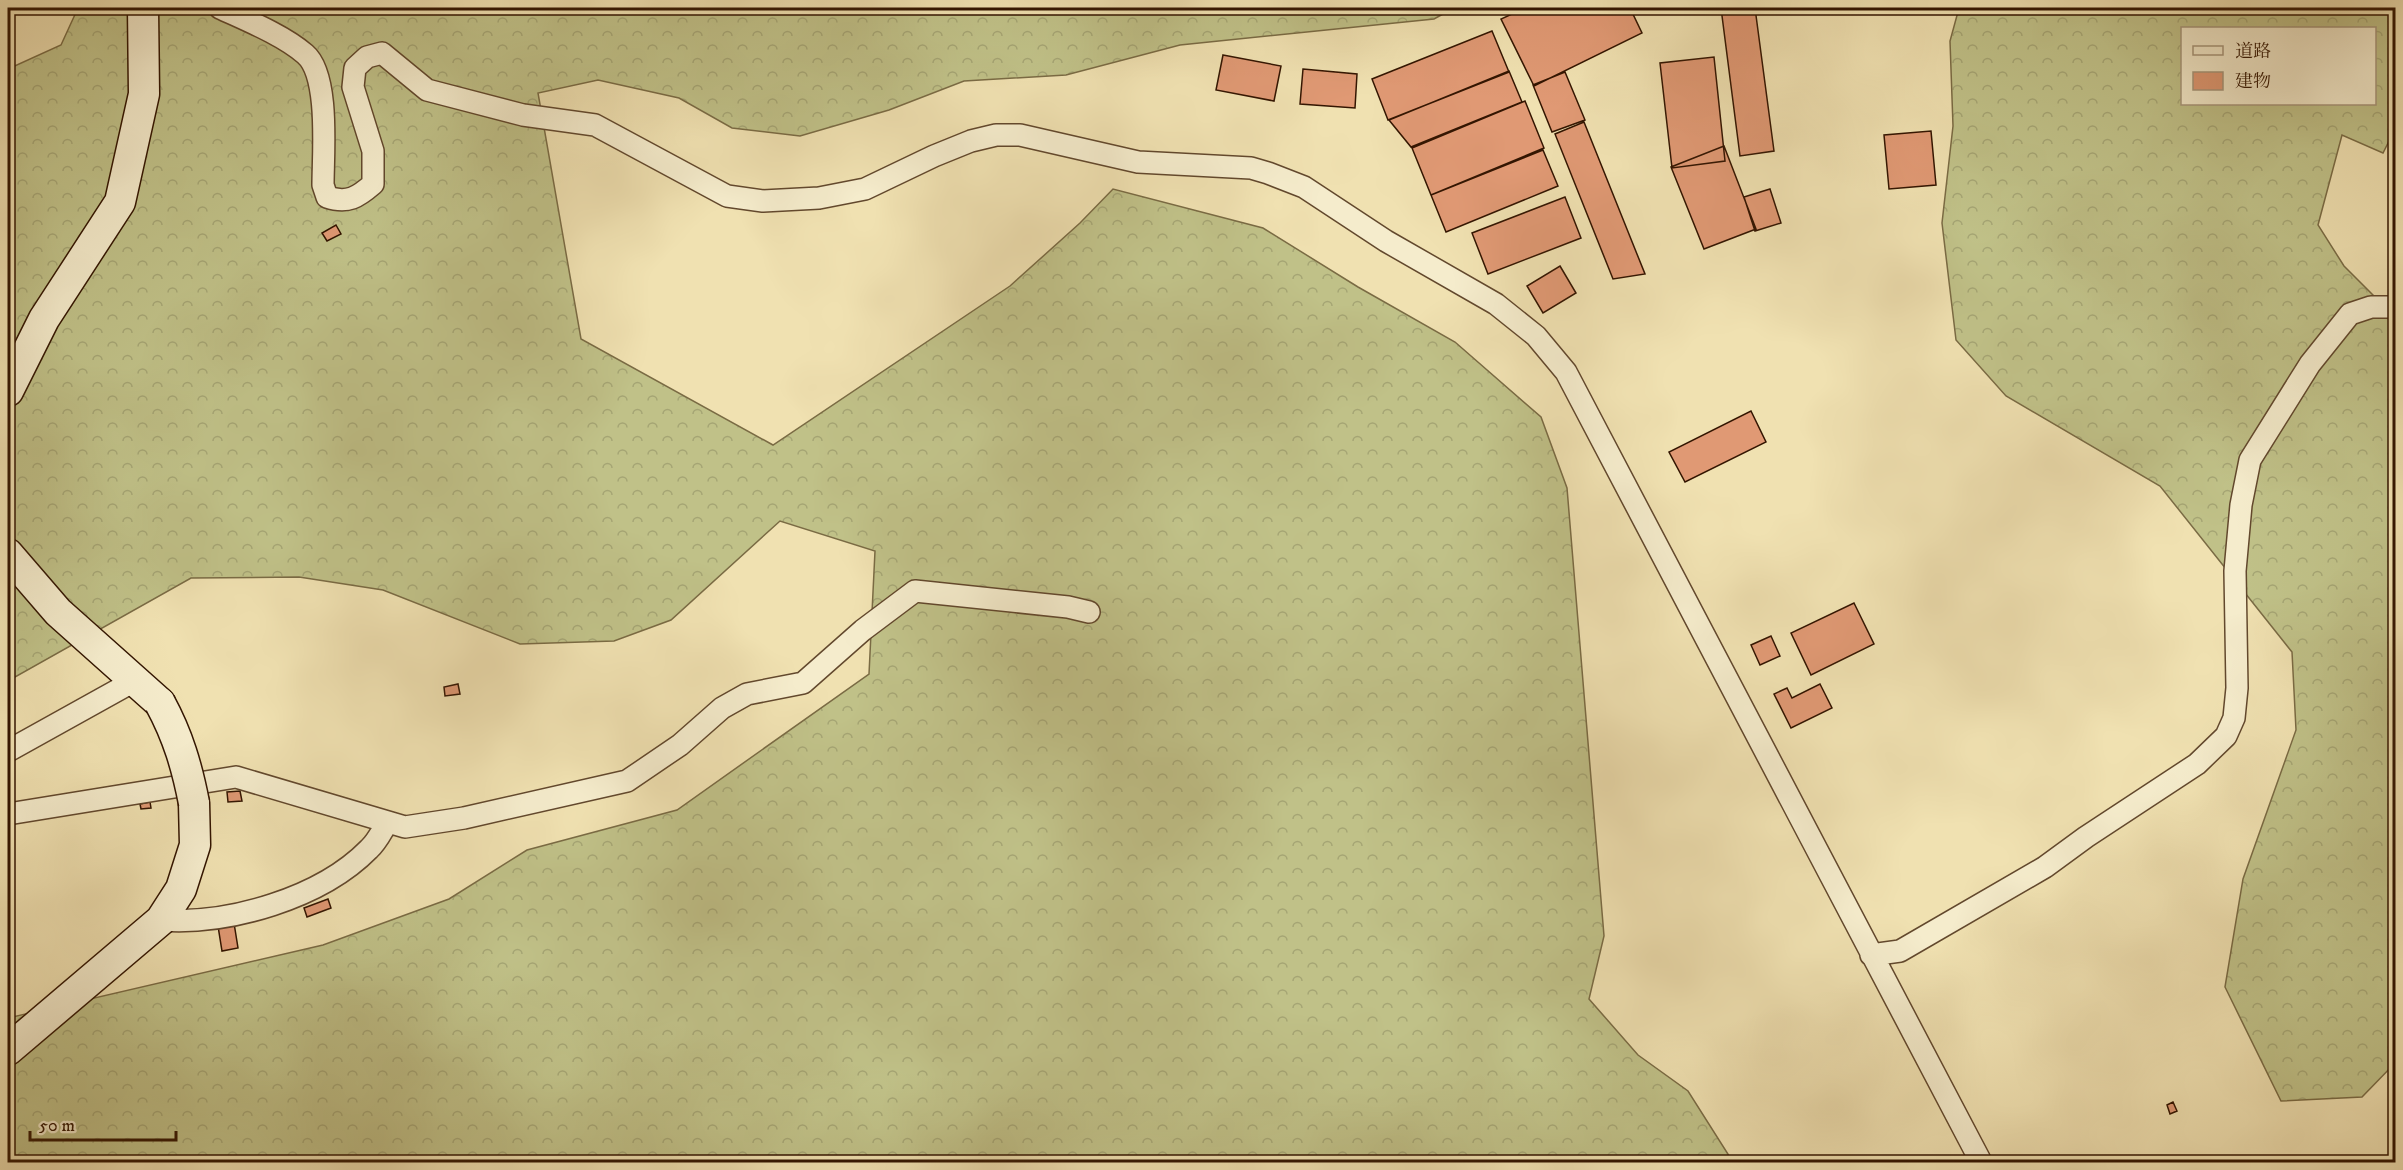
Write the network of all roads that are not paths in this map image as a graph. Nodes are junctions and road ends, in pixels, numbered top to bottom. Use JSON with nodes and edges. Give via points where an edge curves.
{"nodes":[{"id":1,"x":143,"y":8,"type":"edge"},
{"id":2,"x":220,"y":8,"type":"edge"},
{"id":3,"x":2396,"y":307,"type":"edge"},
{"id":4,"x":8,"y":391,"type":"edge"},
{"id":5,"x":8,"y":554,"type":"edge"},
{"id":6,"x":1089,"y":612,"type":"dead end"},
{"id":7,"x":134,"y":681,"type":"junction"},
{"id":8,"x":8,"y":751,"type":"edge"},
{"id":9,"x":8,"y":814,"type":"edge"},
{"id":10,"x":387,"y":823,"type":"junction"},
{"id":11,"x":161,"y":921,"type":"junction"},
{"id":12,"x":1871,"y":955,"type":"junction"},
{"id":13,"x":8,"y":1050,"type":"edge"},
{"id":14,"x":1981,"y":1162,"type":"edge"}],
"edges":[{"from":1,"to":4,"type":"street","via":[[144,94],[120,202],[44,320]]},
{"from":2,"to":12,"type":"street","via":[[307,55],[317,75],[322,100],[323,185],[327,197],[341,201],[357,198],[373,184],[374,151],[353,87],[355,68],[367,57],[382,53],[427,90],[523,115],[595,125],[727,196],[763,201],[819,198],[866,189],[934,156],[996,135],[1020,135],[1138,162],[1251,168],[1304,188],[1496,304],[1536,336],[1566,372]]},
{"from":3,"to":12,"type":"street","via":[[2371,307],[2350,314],[2310,364],[2250,460],[2235,571],[2237,688],[2234,718],[2226,736],[2197,764],[2045,867],[1900,951]]},
{"from":5,"to":7,"type":"street","via":[[58,612]]},
{"from":6,"to":10,"type":"street","via":[[915,591],[803,683],[747,694],[722,708],[680,745],[627,781],[464,818],[405,827]]},
{"from":7,"to":8,"type":"street"},
{"from":7,"to":11,"type":"street","bridge":true,"via":[[160,703],[174,730],[187,764],[194,803],[195,845],[181,889]]},
{"from":9,"to":10,"type":"street","via":[[236,777]]},
{"from":10,"to":11,"type":"street","via":[[371,848],[343,872],[302,894],[239,913],[192,921]]},
{"from":11,"to":13,"type":"street"},
{"from":12,"to":14,"type":"street"}]}
